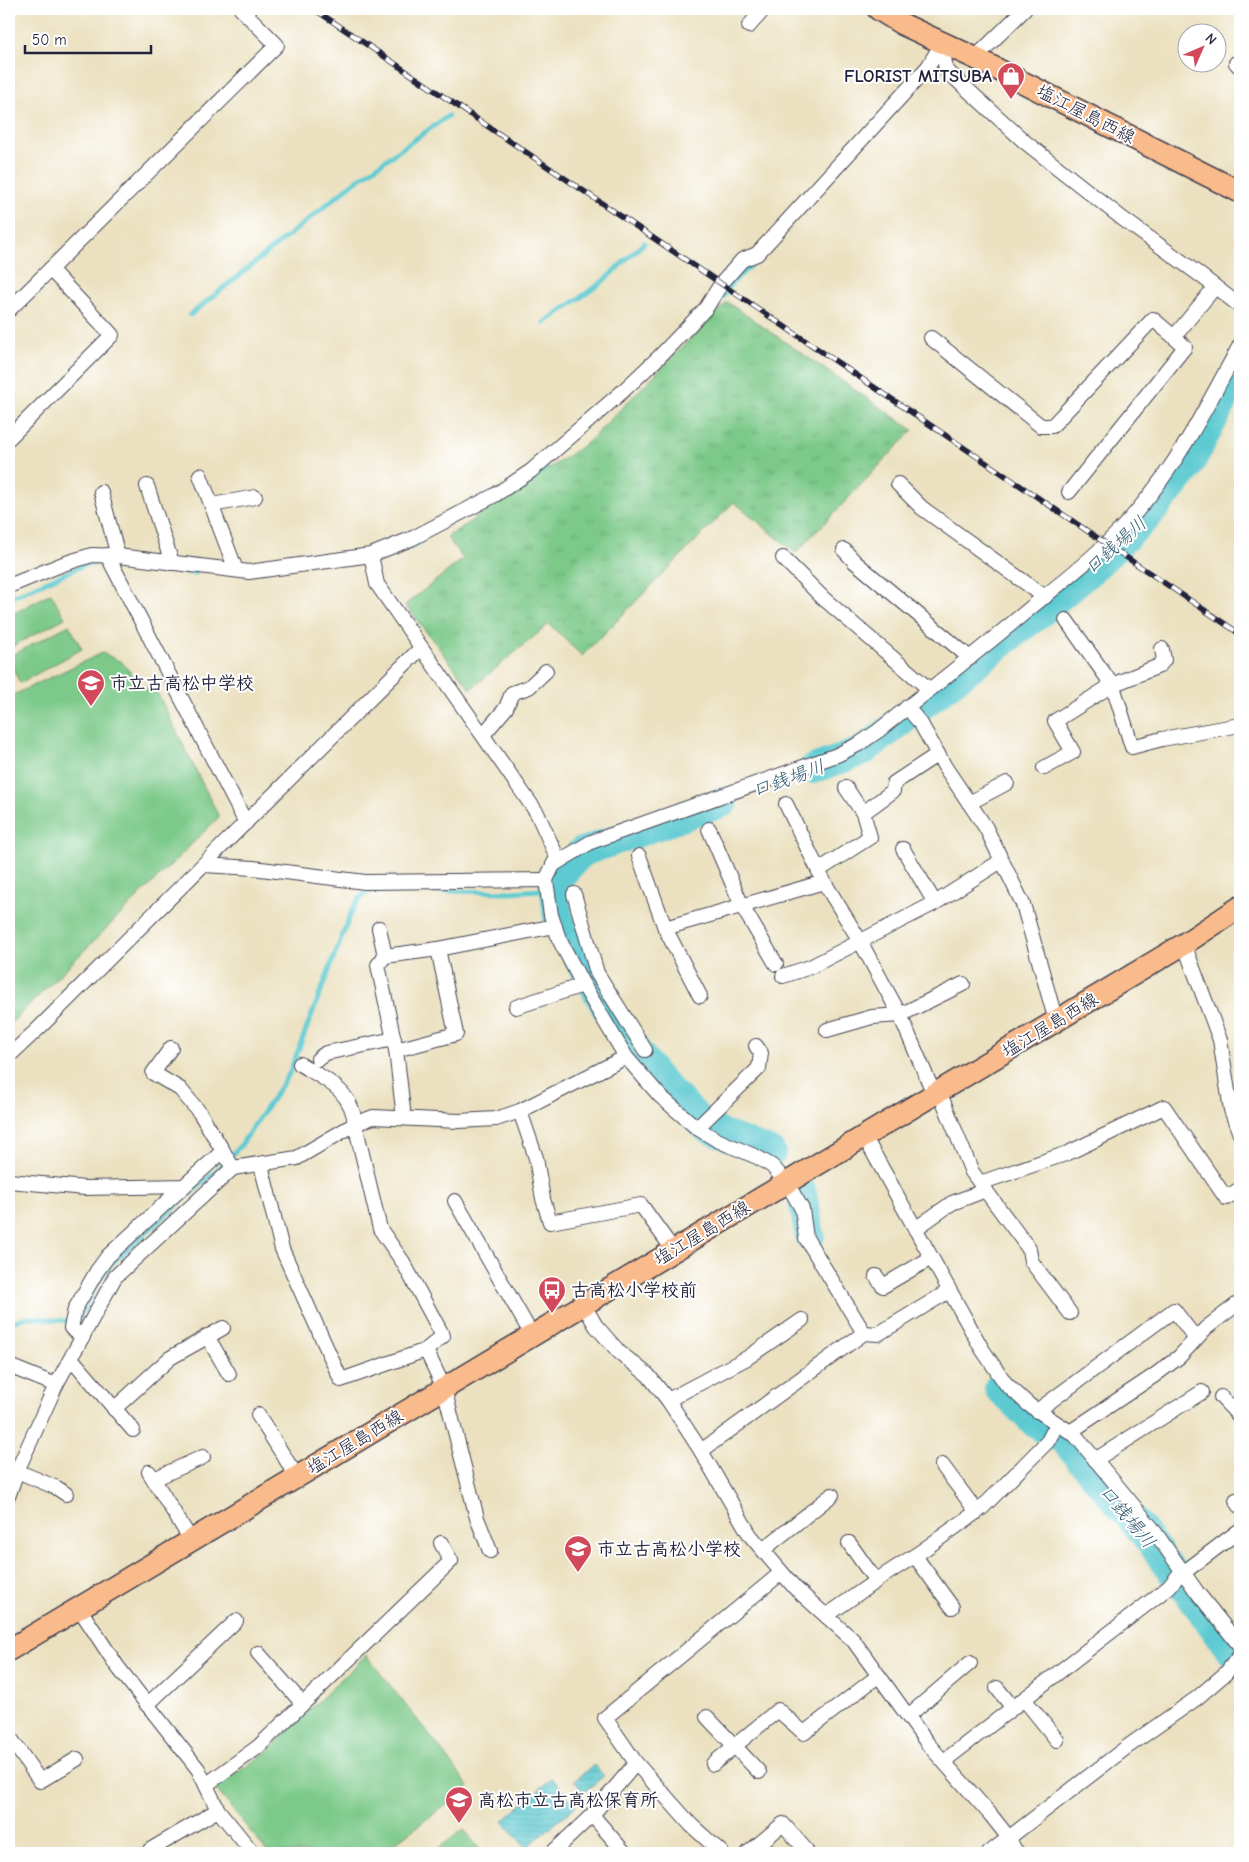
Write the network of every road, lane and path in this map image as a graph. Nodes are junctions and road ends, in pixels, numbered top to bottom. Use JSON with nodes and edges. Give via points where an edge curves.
{"nodes":[{"id":1,"x":241,"y":9,"type":"edge"},
{"id":2,"x":764,"y":9,"type":"edge"},
{"id":3,"x":878,"y":9,"type":"edge"},
{"id":4,"x":1025,"y":9,"type":"edge"},
{"id":5,"x":749,"y":26,"type":"dead end"},
{"id":6,"x":942,"y":43,"type":"junction"},
{"id":7,"x":974,"y":58,"type":"junction"},
{"id":8,"x":1240,"y":192,"type":"edge"},
{"id":9,"x":50,"y":269,"type":"junction"},
{"id":10,"x":1215,"y":287,"type":"junction"},
{"id":11,"x":1240,"y":306,"type":"edge"},
{"id":12,"x":9,"y":310,"type":"edge"},
{"id":13,"x":931,"y":338,"type":"dead end"},
{"id":14,"x":1174,"y":338,"type":"junction"},
{"id":15,"x":1240,"y":345,"type":"edge"},
{"id":16,"x":9,"y":438,"type":"edge"},
{"id":17,"x":200,"y":475,"type":"dead end"},
{"id":18,"x":898,"y":484,"type":"dead end"},
{"id":19,"x":147,"y":486,"type":"dead end"},
{"id":20,"x":101,"y":492,"type":"dead end"},
{"id":21,"x":1069,"y":492,"type":"dead end"},
{"id":22,"x":255,"y":497,"type":"dead end"},
{"id":23,"x":212,"y":505,"type":"junction"},
{"id":24,"x":844,"y":550,"type":"dead end"},
{"id":25,"x":112,"y":556,"type":"junction"},
{"id":26,"x":371,"y":556,"type":"junction"},
{"id":27,"x":783,"y":558,"type":"dead end"},
{"id":28,"x":172,"y":563,"type":"junction"},
{"id":29,"x":236,"y":570,"type":"junction"},
{"id":30,"x":9,"y":586,"type":"edge"},
{"id":31,"x":1045,"y":596,"type":"junction"},
{"id":32,"x":1066,"y":620,"type":"dead end"},
{"id":33,"x":421,"y":648,"type":"junction"},
{"id":34,"x":1162,"y":649,"type":"dead end"},
{"id":35,"x":970,"y":658,"type":"junction"},
{"id":36,"x":546,"y":671,"type":"dead end"},
{"id":37,"x":1112,"y":685,"type":"junction"},
{"id":38,"x":929,"y":689,"type":"junction"},
{"id":39,"x":907,"y":707,"type":"junction"},
{"id":40,"x":1240,"y":725,"type":"edge"},
{"id":41,"x":482,"y":735,"type":"junction"},
{"id":42,"x":938,"y":754,"type":"junction"},
{"id":43,"x":1044,"y":768,"type":"dead end"},
{"id":44,"x":1007,"y":783,"type":"dead end"},
{"id":45,"x":846,"y":788,"type":"dead end"},
{"id":46,"x":969,"y":802,"type":"junction"},
{"id":47,"x":786,"y":804,"type":"dead end"},
{"id":48,"x":862,"y":813,"type":"junction"},
{"id":49,"x":246,"y":823,"type":"junction"},
{"id":50,"x":709,"y":829,"type":"dead end"},
{"id":51,"x":903,"y":849,"type":"dead end"},
{"id":52,"x":639,"y":856,"type":"dead end"},
{"id":53,"x":1001,"y":861,"type":"junction"},
{"id":54,"x":204,"y":865,"type":"junction"},
{"id":55,"x":553,"y":865,"type":"junction"},
{"id":56,"x":822,"y":876,"type":"junction"},
{"id":57,"x":547,"y":886,"type":"junction"},
{"id":58,"x":574,"y":894,"type":"dead end"},
{"id":59,"x":935,"y":903,"type":"junction"},
{"id":60,"x":742,"y":906,"type":"junction"},
{"id":61,"x":1240,"y":907,"type":"edge"},
{"id":62,"x":555,"y":926,"type":"junction"},
{"id":63,"x":379,"y":928,"type":"dead end"},
{"id":64,"x":665,"y":928,"type":"junction"},
{"id":65,"x":860,"y":941,"type":"junction"},
{"id":66,"x":1184,"y":944,"type":"junction"},
{"id":67,"x":438,"y":949,"type":"junction"},
{"id":68,"x":385,"y":956,"type":"junction"},
{"id":69,"x":597,"y":973,"type":"junction"},
{"id":70,"x":582,"y":983,"type":"junction"},
{"id":71,"x":963,"y":984,"type":"dead end"},
{"id":72,"x":700,"y":996,"type":"dead end"},
{"id":73,"x":516,"y":1007,"type":"dead end"},
{"id":74,"x":900,"y":1015,"type":"junction"},
{"id":75,"x":1056,"y":1021,"type":"junction"},
{"id":76,"x":827,"y":1030,"type":"dead end"},
{"id":77,"x":395,"y":1045,"type":"junction"},
{"id":78,"x":756,"y":1046,"type":"dead end"},
{"id":79,"x":171,"y":1048,"type":"dead end"},
{"id":80,"x":645,"y":1050,"type":"dead end"},
{"id":81,"x":9,"y":1056,"type":"edge"},
{"id":82,"x":626,"y":1057,"type":"junction"},
{"id":83,"x":318,"y":1059,"type":"dead end"},
{"id":84,"x":300,"y":1064,"type":"dead end"},
{"id":85,"x":936,"y":1093,"type":"junction"},
{"id":86,"x":520,"y":1112,"type":"junction"},
{"id":87,"x":404,"y":1118,"type":"junction"},
{"id":88,"x":355,"y":1124,"type":"junction"},
{"id":89,"x":702,"y":1124,"type":"junction"},
{"id":90,"x":1240,"y":1134,"type":"edge"},
{"id":91,"x":864,"y":1136,"type":"junction"},
{"id":92,"x":228,"y":1159,"type":"junction"},
{"id":93,"x":261,"y":1165,"type":"junction"},
{"id":94,"x":793,"y":1179,"type":"junction"},
{"id":95,"x":9,"y":1181,"type":"edge"},
{"id":96,"x":184,"y":1186,"type":"junction"},
{"id":97,"x":983,"y":1186,"type":"junction"},
{"id":98,"x":1240,"y":1189,"type":"edge"},
{"id":99,"x":455,"y":1201,"type":"dead end"},
{"id":100,"x":915,"y":1229,"type":"junction"},
{"id":101,"x":674,"y":1251,"type":"junction"},
{"id":102,"x":931,"y":1258,"type":"junction"},
{"id":103,"x":876,"y":1276,"type":"dead end"},
{"id":104,"x":949,"y":1291,"type":"junction"},
{"id":105,"x":1240,"y":1302,"type":"edge"},
{"id":106,"x":583,"y":1304,"type":"junction"},
{"id":107,"x":1070,"y":1313,"type":"dead end"},
{"id":108,"x":802,"y":1320,"type":"dead end"},
{"id":109,"x":222,"y":1328,"type":"dead end"},
{"id":110,"x":864,"y":1333,"type":"junction"},
{"id":111,"x":532,"y":1335,"type":"junction"},
{"id":112,"x":207,"y":1336,"type":"junction"},
{"id":113,"x":83,"y":1337,"type":"junction"},
{"id":114,"x":1196,"y":1339,"type":"junction"},
{"id":115,"x":426,"y":1350,"type":"junction"},
{"id":116,"x":71,"y":1358,"type":"junction"},
{"id":117,"x":9,"y":1366,"type":"edge"},
{"id":118,"x":229,"y":1374,"type":"dead end"},
{"id":119,"x":56,"y":1385,"type":"junction"},
{"id":120,"x":444,"y":1388,"type":"junction"},
{"id":121,"x":1202,"y":1392,"type":"dead end"},
{"id":122,"x":1221,"y":1397,"type":"dead end"},
{"id":123,"x":668,"y":1400,"type":"junction"},
{"id":124,"x":114,"y":1408,"type":"junction"},
{"id":125,"x":1037,"y":1411,"type":"junction"},
{"id":126,"x":258,"y":1415,"type":"dead end"},
{"id":127,"x":1240,"y":1417,"type":"edge"},
{"id":128,"x":1057,"y":1424,"type":"junction"},
{"id":129,"x":133,"y":1430,"type":"dead end"},
{"id":130,"x":1070,"y":1432,"type":"junction"},
{"id":131,"x":701,"y":1451,"type":"junction"},
{"id":132,"x":204,"y":1457,"type":"dead end"},
{"id":133,"x":1095,"y":1460,"type":"junction"},
{"id":134,"x":942,"y":1465,"type":"dead end"},
{"id":135,"x":17,"y":1471,"type":"junction"},
{"id":136,"x":296,"y":1477,"type":"junction"},
{"id":137,"x":9,"y":1494,"type":"edge"},
{"id":138,"x":66,"y":1494,"type":"dead end"},
{"id":139,"x":832,"y":1495,"type":"dead end"},
{"id":140,"x":977,"y":1512,"type":"junction"},
{"id":141,"x":1240,"y":1530,"type":"edge"},
{"id":142,"x":191,"y":1540,"type":"junction"},
{"id":143,"x":442,"y":1543,"type":"dead end"},
{"id":144,"x":850,"y":1543,"type":"dead end"},
{"id":145,"x":764,"y":1549,"type":"junction"},
{"id":146,"x":490,"y":1551,"type":"dead end"},
{"id":147,"x":915,"y":1556,"type":"junction"},
{"id":148,"x":781,"y":1572,"type":"junction"},
{"id":149,"x":1183,"y":1572,"type":"junction"},
{"id":150,"x":876,"y":1580,"type":"junction"},
{"id":151,"x":952,"y":1607,"type":"dead end"},
{"id":152,"x":79,"y":1608,"type":"junction"},
{"id":153,"x":826,"y":1616,"type":"junction"},
{"id":154,"x":236,"y":1621,"type":"dead end"},
{"id":155,"x":1240,"y":1646,"type":"edge"},
{"id":156,"x":9,"y":1650,"type":"edge"},
{"id":157,"x":258,"y":1653,"type":"dead end"},
{"id":158,"x":1240,"y":1655,"type":"edge"},
{"id":159,"x":970,"y":1663,"type":"dead end"},
{"id":160,"x":878,"y":1676,"type":"junction"},
{"id":161,"x":997,"y":1688,"type":"dead end"},
{"id":162,"x":1024,"y":1699,"type":"junction"},
{"id":163,"x":302,"y":1703,"type":"junction"},
{"id":164,"x":148,"y":1705,"type":"junction"},
{"id":165,"x":1013,"y":1708,"type":"junction"},
{"id":166,"x":908,"y":1716,"type":"junction"},
{"id":167,"x":707,"y":1717,"type":"dead end"},
{"id":168,"x":9,"y":1736,"type":"edge"},
{"id":169,"x":1057,"y":1740,"type":"dead end"},
{"id":170,"x":734,"y":1746,"type":"junction"},
{"id":171,"x":77,"y":1759,"type":"dead end"},
{"id":172,"x":944,"y":1761,"type":"junction"},
{"id":173,"x":636,"y":1763,"type":"junction"},
{"id":174,"x":713,"y":1764,"type":"dead end"},
{"id":175,"x":759,"y":1772,"type":"dead end"},
{"id":176,"x":206,"y":1784,"type":"junction"},
{"id":177,"x":218,"y":1810,"type":"junction"},
{"id":178,"x":592,"y":1815,"type":"junction"},
{"id":179,"x":1009,"y":1838,"type":"junction"},
{"id":180,"x":150,"y":1850,"type":"dead end"},
{"id":181,"x":806,"y":1850,"type":"dead end"},
{"id":182,"x":752,"y":1852,"type":"edge"},
{"id":183,"x":253,"y":1853,"type":"edge"},
{"id":184,"x":552,"y":1853,"type":"edge"},
{"id":185,"x":625,"y":1853,"type":"edge"},
{"id":186,"x":722,"y":1853,"type":"edge"},
{"id":187,"x":989,"y":1853,"type":"edge"},
{"id":188,"x":1018,"y":1853,"type":"edge"}],
"edges":[{"from":1,"to":9,"type":"street","via":[[277,45]]},
{"from":2,"to":5,"type":"street"},
{"from":3,"to":6,"type":"main road","name":"塩江屋島西線"},
{"from":4,"to":7,"type":"street"},
{"from":6,"to":7,"type":"main road","name":"塩江屋島西線"},
{"from":6,"to":10,"type":"street","via":[[946,70],[1025,142]]},
{"from":6,"to":26,"type":"street","via":[[928,68],[862,141],[757,254],[742,260],[721,284],[702,314],[623,391],[531,471],[495,495]]},
{"from":7,"to":8,"type":"main road","name":"塩江屋島西線"},
{"from":9,"to":12,"type":"street"},
{"from":9,"to":16,"type":"street","via":[[112,335]]},
{"from":10,"to":11,"type":"street"},
{"from":10,"to":14,"type":"street"},
{"from":13,"to":14,"type":"street","via":[[1041,426],[1052,426],[1153,319]]},
{"from":14,"to":21,"type":"street","via":[[1185,347]]},
{"from":15,"to":31,"type":"street","via":[[1184,447],[1157,486],[1100,550]]},
{"from":17,"to":23,"type":"street"},
{"from":18,"to":31,"type":"street","via":[[922,508]]},
{"from":19,"to":28,"type":"street"},
{"from":20,"to":25,"type":"street"},
{"from":22,"to":23,"type":"street"},
{"from":23,"to":29,"type":"street"},
{"from":24,"to":35,"type":"street"},
{"from":25,"to":28,"type":"street"},
{"from":25,"to":30,"type":"street","via":[[92,555]]},
{"from":25,"to":49,"type":"street"},
{"from":26,"to":29,"type":"street","via":[[249,572]]},
{"from":26,"to":33,"type":"street","via":[[377,584]]},
{"from":27,"to":38,"type":"street","via":[[823,598]]},
{"from":28,"to":29,"type":"street"},
{"from":31,"to":35,"type":"street"},
{"from":32,"to":37,"type":"street"},
{"from":33,"to":41,"type":"street"},
{"from":33,"to":49,"type":"street"},
{"from":34,"to":37,"type":"street","via":[[1164,660],[1159,666]]},
{"from":35,"to":38,"type":"street"},
{"from":36,"to":41,"type":"street","via":[[529,687],[512,693],[506,708]]},
{"from":37,"to":40,"type":"street","via":[[1132,747]]},
{"from":37,"to":43,"type":"street","via":[[1055,721],[1072,752]]},
{"from":38,"to":39,"type":"street"},
{"from":39,"to":42,"type":"street"},
{"from":39,"to":55,"type":"street","via":[[858,744],[837,755],[591,842]]},
{"from":41,"to":55,"type":"street","via":[[537,813],[557,857]]},
{"from":42,"to":46,"type":"street"},
{"from":42,"to":48,"type":"street","via":[[894,783],[893,791]]},
{"from":44,"to":46,"type":"street"},
{"from":45,"to":48,"type":"street"},
{"from":46,"to":53,"type":"street","via":[[986,828]]},
{"from":47,"to":56,"type":"street"},
{"from":48,"to":56,"type":"street","via":[[870,837]]},
{"from":49,"to":54,"type":"street"},
{"from":50,"to":60,"type":"street"},
{"from":51,"to":59,"type":"street"},
{"from":52,"to":64,"type":"street"},
{"from":53,"to":59,"type":"street"},
{"from":53,"to":75,"type":"street","via":[[1023,904]]},
{"from":54,"to":57,"type":"street","via":[[365,882]]},
{"from":54,"to":81,"type":"street"},
{"from":55,"to":57,"type":"street"},
{"from":56,"to":60,"type":"street"},
{"from":56,"to":65,"type":"street"},
{"from":57,"to":62,"type":"street"},
{"from":58,"to":69,"type":"street"},
{"from":59,"to":65,"type":"street"},
{"from":60,"to":64,"type":"street"},
{"from":60,"to":65,"type":"street","via":[[779,970],[810,967]]},
{"from":61,"to":66,"type":"main road","name":"塩江屋島西線"},
{"from":62,"to":67,"type":"street"},
{"from":62,"to":70,"type":"street"},
{"from":63,"to":68,"type":"street"},
{"from":64,"to":72,"type":"street"},
{"from":65,"to":74,"type":"street"},
{"from":66,"to":75,"type":"main road","name":"塩江屋島西線"},
{"from":66,"to":90,"type":"street","via":[[1220,1040],[1231,1110]]},
{"from":67,"to":68,"type":"street"},
{"from":67,"to":77,"type":"street","via":[[456,1034]]},
{"from":68,"to":77,"type":"street","via":[[378,965]]},
{"from":69,"to":70,"type":"street"},
{"from":69,"to":80,"type":"street"},
{"from":70,"to":73,"type":"street"},
{"from":70,"to":82,"type":"street"},
{"from":71,"to":74,"type":"street"},
{"from":74,"to":76,"type":"street","via":[[872,1017]]},
{"from":74,"to":85,"type":"street"},
{"from":75,"to":85,"type":"main road","name":"塩江屋島西線"},
{"from":77,"to":83,"type":"street","via":[[326,1053]]},
{"from":77,"to":87,"type":"street"},
{"from":78,"to":89,"type":"street","via":[[761,1053],[759,1068]]},
{"from":79,"to":92,"type":"street","via":[[154,1073],[180,1089],[200,1113]]},
{"from":82,"to":86,"type":"street"},
{"from":82,"to":89,"type":"street","via":[[660,1096]]},
{"from":84,"to":88,"type":"street","via":[[340,1090],[349,1100]]},
{"from":85,"to":91,"type":"main road","name":"塩江屋島西線"},
{"from":85,"to":97,"type":"street","via":[[972,1172]]},
{"from":86,"to":87,"type":"street","via":[[496,1119],[459,1122]]},
{"from":86,"to":101,"type":"street","via":[[536,1158],[550,1222],[641,1205]]},
{"from":87,"to":88,"type":"street","via":[[373,1117]]},
{"from":88,"to":93,"type":"street","via":[[298,1158]]},
{"from":88,"to":115,"type":"street","via":[[380,1229],[403,1262],[443,1336]]},
{"from":89,"to":94,"type":"street","via":[[717,1140],[764,1161]]},
{"from":91,"to":94,"type":"main road","name":"塩江屋島西線"},
{"from":91,"to":100,"type":"street"},
{"from":92,"to":93,"type":"street"},
{"from":92,"to":96,"type":"street"},
{"from":92,"to":113,"type":"street","via":[[115,1277]]},
{"from":93,"to":115,"type":"street","via":[[282,1249],[341,1380]]},
{"from":94,"to":101,"type":"main road","name":"塩江屋島西線"},
{"from":94,"to":110,"type":"street","via":[[806,1238]]},
{"from":95,"to":96,"type":"street","via":[[85,1188]]},
{"from":96,"to":113,"type":"street","via":[[108,1256],[97,1271],[71,1328]]},
{"from":97,"to":98,"type":"street","via":[[1068,1154],[1164,1107],[1226,1198]]},
{"from":97,"to":100,"type":"street"},
{"from":97,"to":107,"type":"street","via":[[1029,1250],[1031,1261]]},
{"from":99,"to":111,"type":"street"},
{"from":100,"to":102,"type":"street"},
{"from":101,"to":106,"type":"main road","name":"塩江屋島西線"},
{"from":102,"to":103,"type":"street","via":[[882,1286]]},
{"from":102,"to":104,"type":"street"},
{"from":104,"to":110,"type":"street","via":[[878,1334]]},
{"from":104,"to":125,"type":"street","via":[[1006,1384]]},
{"from":105,"to":114,"type":"street"},
{"from":106,"to":111,"type":"main road","name":"塩江屋島西線"},
{"from":106,"to":123,"type":"street","via":[[596,1326],[619,1352],[648,1375]]},
{"from":108,"to":123,"type":"street","via":[[748,1358]]},
{"from":109,"to":112,"type":"street"},
{"from":110,"to":131,"type":"street"},
{"from":111,"to":120,"type":"main road","name":"塩江屋島西線"},
{"from":112,"to":118,"type":"street"},
{"from":112,"to":124,"type":"street","via":[[170,1358]]},
{"from":113,"to":116,"type":"street"},
{"from":114,"to":125,"type":"street","via":[[1174,1310]]},
{"from":114,"to":130,"type":"street","via":[[1155,1376]]},
{"from":115,"to":120,"type":"street"},
{"from":116,"to":119,"type":"street"},
{"from":116,"to":124,"type":"street"},
{"from":117,"to":119,"type":"street"},
{"from":119,"to":135,"type":"street"},
{"from":120,"to":136,"type":"main road","name":"塩江屋島西線"},
{"from":120,"to":146,"type":"street","via":[[477,1518]]},
{"from":121,"to":133,"type":"street"},
{"from":122,"to":127,"type":"street"},
{"from":123,"to":131,"type":"street"},
{"from":124,"to":129,"type":"street"},
{"from":125,"to":128,"type":"street"},
{"from":126,"to":136,"type":"street"},
{"from":128,"to":130,"type":"street"},
{"from":128,"to":140,"type":"street","via":[[1048,1441]]},
{"from":130,"to":133,"type":"street"},
{"from":131,"to":145,"type":"street","via":[[750,1535]]},
{"from":132,"to":142,"type":"street","via":[[151,1475]]},
{"from":133,"to":149,"type":"street","via":[[1152,1528]]},
{"from":134,"to":140,"type":"street"},
{"from":135,"to":137,"type":"street"},
{"from":135,"to":138,"type":"street"},
{"from":136,"to":142,"type":"main road","name":"塩江屋島西線"},
{"from":139,"to":145,"type":"street"},
{"from":140,"to":147,"type":"street"},
{"from":141,"to":149,"type":"street"},
{"from":142,"to":152,"type":"main road","name":"塩江屋島西線"},
{"from":143,"to":163,"type":"street","via":[[450,1561]]},
{"from":144,"to":150,"type":"street"},
{"from":145,"to":148,"type":"street"},
{"from":147,"to":150,"type":"street"},
{"from":147,"to":151,"type":"street"},
{"from":148,"to":153,"type":"street"},
{"from":148,"to":173,"type":"street","via":[[606,1718]]},
{"from":149,"to":155,"type":"street"},
{"from":149,"to":162,"type":"street","via":[[1169,1587]]},
{"from":150,"to":153,"type":"street"},
{"from":152,"to":156,"type":"main road","name":"塩江屋島西線"},
{"from":152,"to":164,"type":"street","via":[[117,1666]]},
{"from":153,"to":160,"type":"street","via":[[853,1640]]},
{"from":154,"to":164,"type":"street"},
{"from":157,"to":163,"type":"street"},
{"from":158,"to":179,"type":"street","via":[[1226,1673],[1197,1698],[1127,1747]]},
{"from":159,"to":166,"type":"street"},
{"from":160,"to":166,"type":"street"},
{"from":160,"to":170,"type":"street","via":[[804,1733],[778,1710]]},
{"from":161,"to":165,"type":"street"},
{"from":162,"to":165,"type":"street"},
{"from":162,"to":169,"type":"street"},
{"from":163,"to":176,"type":"street","via":[[258,1747]]},
{"from":164,"to":176,"type":"street"},
{"from":165,"to":172,"type":"street"},
{"from":166,"to":172,"type":"street"},
{"from":167,"to":170,"type":"street"},
{"from":168,"to":171,"type":"street","via":[[40,1781]]},
{"from":170,"to":174,"type":"street"},
{"from":170,"to":175,"type":"street"},
{"from":172,"to":179,"type":"street"},
{"from":173,"to":178,"type":"street"},
{"from":173,"to":186,"type":"street","via":[[691,1825]]},
{"from":176,"to":177,"type":"street"},
{"from":177,"to":180,"type":"street"},
{"from":177,"to":183,"type":"street"},
{"from":178,"to":184,"type":"street"},
{"from":178,"to":185,"type":"street"},
{"from":179,"to":187,"type":"street"},
{"from":179,"to":188,"type":"street"},
{"from":181,"to":182,"type":"street","via":[[783,1824]]}]}
